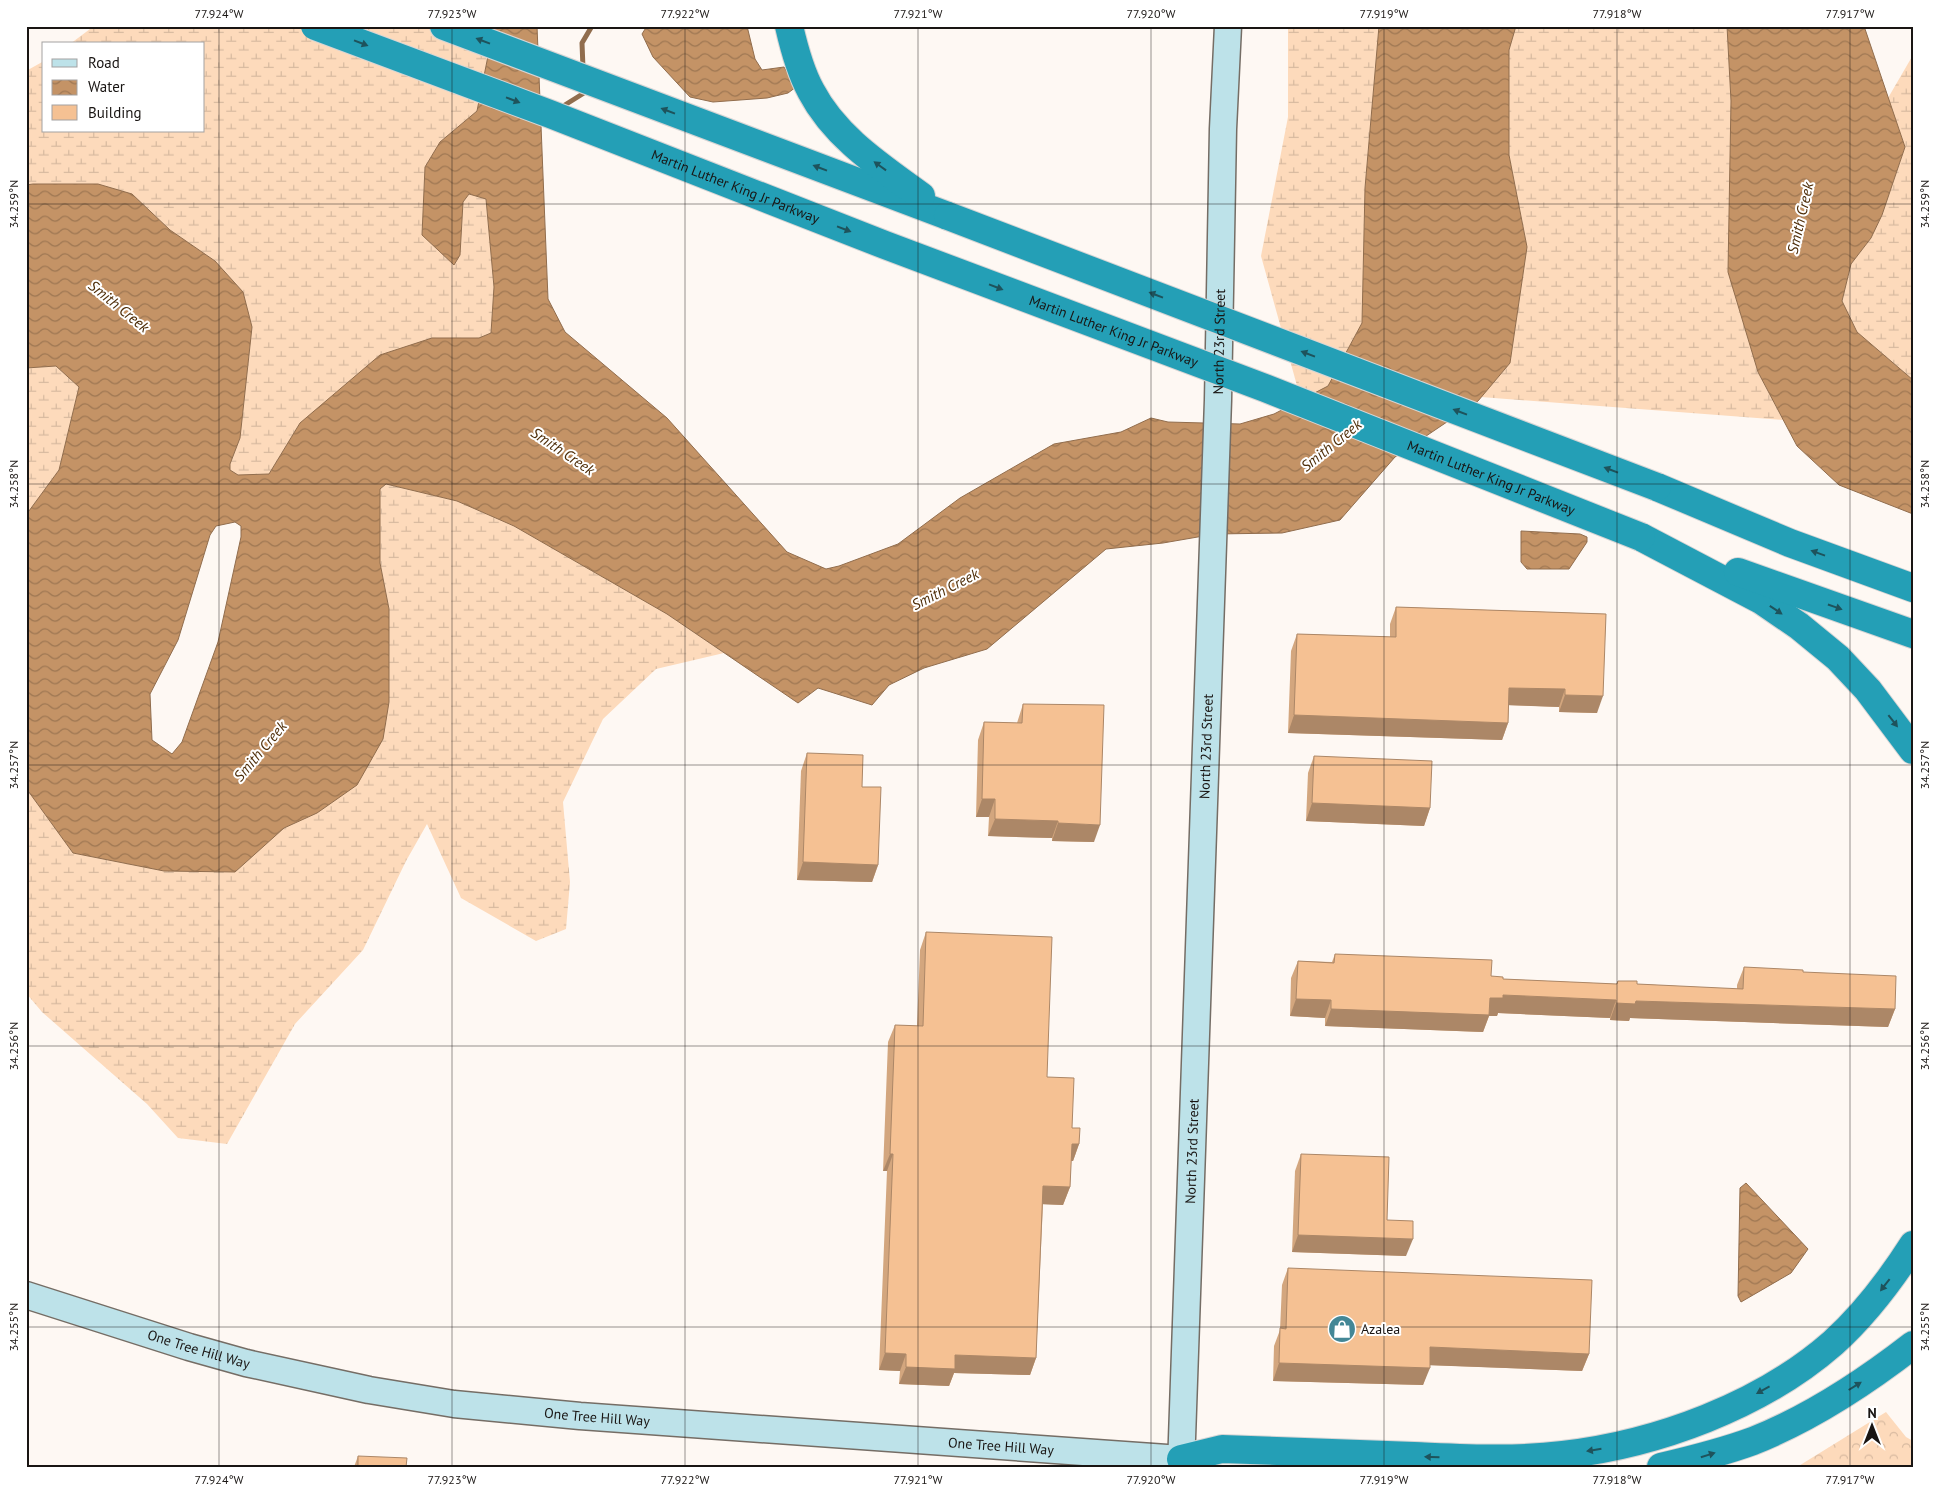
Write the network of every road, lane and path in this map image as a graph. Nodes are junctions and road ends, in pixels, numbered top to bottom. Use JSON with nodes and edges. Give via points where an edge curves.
{"nodes":[{"id":1,"x":315,"y":26,"type":"edge"},
{"id":2,"x":444,"y":26,"type":"edge"},
{"id":3,"x":789,"y":26,"type":"edge"},
{"id":4,"x":1228,"y":26,"type":"edge"},
{"id":5,"x":948,"y":216,"type":"junction"},
{"id":6,"x":1640,"y":538,"type":"junction"},
{"id":7,"x":1913,"y":588,"type":"edge"},
{"id":8,"x":1913,"y":634,"type":"edge"},
{"id":9,"x":1913,"y":750,"type":"edge"},
{"id":10,"x":1913,"y":1245,"type":"edge"},
{"id":11,"x":26,"y":1295,"type":"edge"},
{"id":12,"x":1913,"y":1345,"type":"edge"},
{"id":13,"x":1189,"y":1464,"type":"edge"},
{"id":14,"x":1661,"y":1467,"type":"edge"}],
"edges":[{"from":1,"to":6,"type":"highway","name":"Martin Luther King Jr Parkway","one_way":true,"bridge":true,"via":[[1265,388]]},
{"from":5,"to":2,"type":"highway","one_way":true},
{"from":5,"to":3,"type":"highway","one_way":true,"via":[[871,159],[836,128],[811,91],[796,55]]},
{"from":4,"to":13,"type":"main road","name":"North 23rd Street"},
{"from":7,"to":5,"type":"highway","one_way":true,"bridge":true},
{"from":6,"to":8,"type":"highway","name":"Martin Luther King Jr Parkway","one_way":true},
{"from":6,"to":9,"type":"highway","one_way":true,"via":[[1762,600],[1800,626],[1838,658],[1868,690]]},
{"from":10,"to":13,"type":"highway","one_way":true,"via":[[1867,1309],[1832,1343],[1790,1375],[1734,1406],[1674,1431],[1621,1446],[1562,1456],[1508,1459],[1222,1449]]},
{"from":11,"to":13,"type":"main road","name":"One Tree Hill Way","via":[[246,1362],[369,1390],[454,1404]]},
{"from":14,"to":12,"type":"highway","one_way":true,"via":[[1753,1441],[1815,1411]]}]}
